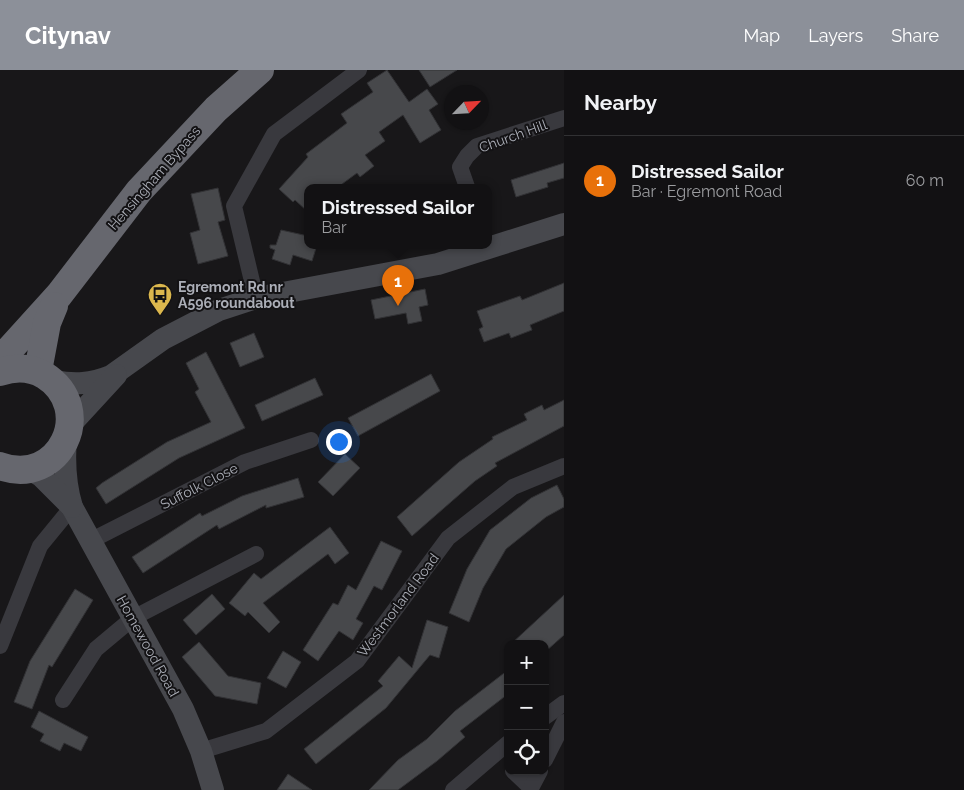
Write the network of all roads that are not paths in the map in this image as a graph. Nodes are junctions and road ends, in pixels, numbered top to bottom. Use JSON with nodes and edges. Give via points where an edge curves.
{"nodes":[{"id":1,"x":260,"y":70,"type":"edge"},
{"id":2,"x":359,"y":70,"type":"edge"},
{"id":3,"x":564,"y":118,"type":"edge"},
{"id":4,"x":466,"y":184,"type":"edge"},
{"id":5,"x":564,"y":224,"type":"edge"},
{"id":6,"x":492,"y":246,"type":"edge"},
{"id":7,"x":481,"y":249,"type":"edge"},
{"id":8,"x":58,"y":295,"type":"junction"},
{"id":9,"x":256,"y":298,"type":"junction"},
{"id":10,"x":0,"y":360,"type":"edge"},
{"id":11,"x":121,"y":369,"type":"junction"},
{"id":12,"x":0,"y":372,"type":"edge"},
{"id":13,"x":46,"y":376,"type":"junction"},
{"id":14,"x":68,"y":432,"type":"junction"},
{"id":15,"x":311,"y":440,"type":"dead end"},
{"id":16,"x":564,"y":466,"type":"edge"},
{"id":17,"x":10,"y":471,"type":"edge"},
{"id":18,"x":72,"y":507,"type":"junction"},
{"id":19,"x":90,"y":541,"type":"junction"},
{"id":20,"x":256,"y":554,"type":"dead end"},
{"id":21,"x":133,"y":618,"type":"junction"},
{"id":22,"x":0,"y":646,"type":"edge"},
{"id":23,"x":63,"y":700,"type":"dead end"},
{"id":24,"x":564,"y":704,"type":"edge"},
{"id":25,"x":549,"y":714,"type":"edge"},
{"id":26,"x":564,"y":722,"type":"edge"},
{"id":27,"x":504,"y":746,"type":"edge"},
{"id":28,"x":202,"y":751,"type":"junction"},
{"id":29,"x":549,"y":752,"type":"edge"},
{"id":30,"x":494,"y":753,"type":"junction"},
{"id":31,"x":504,"y":762,"type":"edge"},
{"id":32,"x":517,"y":775,"type":"edge"},
{"id":33,"x":538,"y":775,"type":"edge"},
{"id":34,"x":531,"y":789,"type":"edge"},
{"id":35,"x":213,"y":790,"type":"edge"},
{"id":36,"x":453,"y":790,"type":"edge"}],
"edges":[{"from":1,"to":8,"type":"highway","name":"Hensingham Bypass","via":[[216,109],[139,191]]},
{"from":2,"to":9,"type":"street","via":[[274,134],[234,206]]},
{"from":3,"to":4,"type":"street","name":"Church Hill","via":[[478,146],[460,168]]},
{"from":5,"to":6,"type":"main road"},
{"from":7,"to":9,"type":"main road","via":[[438,264]]},
{"from":8,"to":10,"type":"highway","name":"Hensingham Bypass"},
{"from":8,"to":13,"type":"highway","name":"Hensingham Bypass","via":[[47,323]]},
{"from":9,"to":11,"type":"main road","via":[[219,310],[182,328]]},
{"from":11,"to":13,"type":"main road","via":[[86,384]]},
{"from":11,"to":14,"type":"main road"},
{"from":12,"to":13,"type":"highway","via":[[18,368]]},
{"from":13,"to":14,"type":"highway","via":[[65,397],[70,416]]},
{"from":14,"to":17,"type":"highway","via":[[62,447],[48,462]]},
{"from":14,"to":18,"type":"main road","via":[[66,488]]},
{"from":15,"to":19,"type":"street","name":"Suffolk Close","via":[[245,462]]},
{"from":16,"to":28,"type":"street","name":"Westmorland Road","via":[[513,487],[448,538],[357,660],[266,731]]},
{"from":17,"to":18,"type":"main road","via":[[41,476]]},
{"from":18,"to":19,"type":"main road","name":"Homewood Road"},
{"from":18,"to":22,"type":"street","via":[[40,546]]},
{"from":19,"to":21,"type":"main road","name":"Homewood Road"},
{"from":20,"to":21,"type":"street"},
{"from":21,"to":23,"type":"street","via":[[96,649]]},
{"from":21,"to":28,"type":"main road","name":"Homewood Road"},
{"from":24,"to":25,"type":"street"},
{"from":26,"to":29,"type":"street"},
{"from":27,"to":30,"type":"street"},
{"from":28,"to":35,"type":"main road","name":"Homewood Road"},
{"from":30,"to":31,"type":"street"},
{"from":30,"to":36,"type":"street"},
{"from":32,"to":34,"type":"street"},
{"from":33,"to":34,"type":"street"}]}
